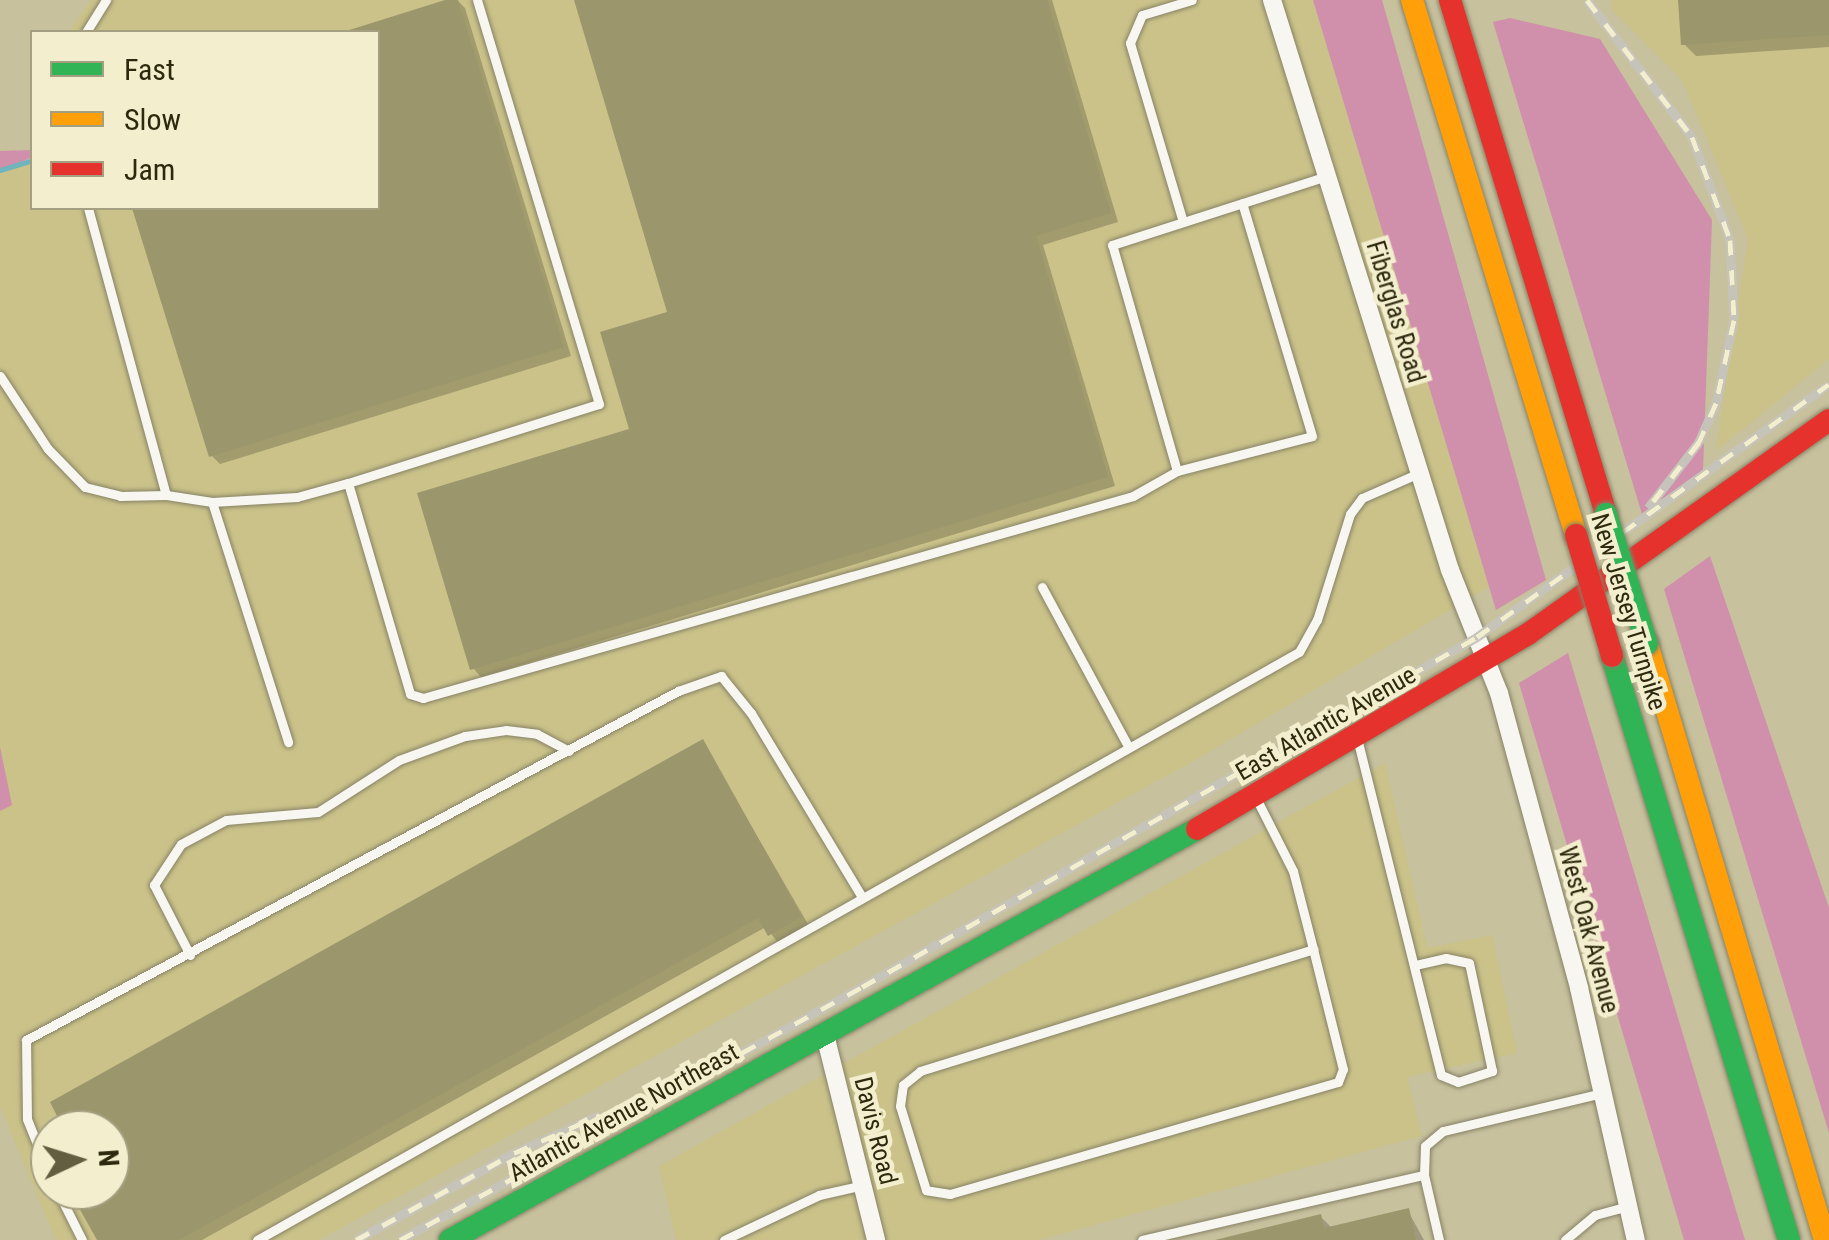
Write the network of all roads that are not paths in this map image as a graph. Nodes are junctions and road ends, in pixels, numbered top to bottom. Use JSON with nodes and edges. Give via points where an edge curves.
{"nodes":[{"id":1,"x":106,"y":0,"type":"edge"},
{"id":2,"x":476,"y":0,"type":"edge"},
{"id":3,"x":1192,"y":0,"type":"edge"},
{"id":4,"x":1272,"y":0,"type":"edge"},
{"id":5,"x":1412,"y":0,"type":"edge"},
{"id":6,"x":1450,"y":0,"type":"edge"},
{"id":7,"x":87,"y":30,"type":"edge"},
{"id":8,"x":1326,"y":176,"type":"junction"},
{"id":9,"x":1242,"y":203,"type":"junction"},
{"id":10,"x":89,"y":210,"type":"edge"},
{"id":11,"x":1183,"y":222,"type":"junction"},
{"id":12,"x":0,"y":376,"type":"edge"},
{"id":13,"x":1829,"y":420,"type":"edge"},
{"id":14,"x":1177,"y":471,"type":"junction"},
{"id":15,"x":1420,"y":473,"type":"junction"},
{"id":16,"x":348,"y":483,"type":"junction"},
{"id":17,"x":166,"y":495,"type":"junction"},
{"id":18,"x":212,"y":502,"type":"junction"},
{"id":19,"x":1042,"y":586,"type":"dead end"},
{"id":20,"x":1477,"y":638,"type":"joint"},
{"id":21,"x":1486,"y":660,"type":"junction"},
{"id":22,"x":1357,"y":740,"type":"junction"},
{"id":23,"x":288,"y":742,"type":"dead end"},
{"id":24,"x":1128,"y":746,"type":"junction"},
{"id":25,"x":569,"y":750,"type":"junction"},
{"id":26,"x":1256,"y":797,"type":"junction"},
{"id":27,"x":862,"y":897,"type":"junction"},
{"id":28,"x":1312,"y":948,"type":"junction"},
{"id":29,"x":190,"y":955,"type":"junction"},
{"id":30,"x":1415,"y":965,"type":"junction"},
{"id":31,"x":824,"y":1034,"type":"junction"},
{"id":32,"x":1603,"y":1094,"type":"junction"},
{"id":33,"x":30,"y":1126,"type":"edge"},
{"id":34,"x":1424,"y":1175,"type":"junction"},
{"id":35,"x":862,"y":1186,"type":"junction"},
{"id":36,"x":1628,"y":1206,"type":"junction"},
{"id":37,"x":67,"y":1210,"type":"edge"},
{"id":38,"x":82,"y":1240,"type":"edge"},
{"id":39,"x":257,"y":1240,"type":"edge"},
{"id":40,"x":450,"y":1240,"type":"edge"},
{"id":41,"x":724,"y":1240,"type":"edge"},
{"id":42,"x":876,"y":1240,"type":"edge"},
{"id":43,"x":1142,"y":1240,"type":"edge"},
{"id":44,"x":1440,"y":1240,"type":"edge"},
{"id":45,"x":1565,"y":1240,"type":"edge"},
{"id":46,"x":1636,"y":1240,"type":"edge"},
{"id":47,"x":1789,"y":1240,"type":"edge"},
{"id":48,"x":1825,"y":1240,"type":"edge"}],
"edges":[{"from":1,"to":7,"type":"lane"},
{"from":2,"to":16,"type":"lane","via":[[599,404]]},
{"from":3,"to":11,"type":"lane","via":[[1142,15],[1130,44]]},
{"from":4,"to":8,"type":"street","name":"Fiberglas Road"},
{"from":5,"to":47,"type":"main road","name":"New Jersey Turnpike","bridge":true},
{"from":6,"to":48,"type":"main road","name":"New Jersey Turnpike","bridge":true},
{"from":8,"to":9,"type":"lane"},
{"from":8,"to":15,"type":"street","name":"Fiberglas Road"},
{"from":9,"to":11,"type":"lane"},
{"from":9,"to":14,"type":"lane","via":[[1312,436]]},
{"from":10,"to":17,"type":"lane"},
{"from":11,"to":14,"type":"lane","via":[[1112,245]]},
{"from":12,"to":17,"type":"lane","via":[[48,449],[85,488]]},
{"from":13,"to":21,"type":"main road","name":"East Atlantic Avenue","via":[[1682,529]]},
{"from":14,"to":16,"type":"lane","via":[[1132,496],[423,698],[410,694]]},
{"from":15,"to":20,"type":"street","name":"Fiberglas Road"},
{"from":15,"to":24,"type":"lane","via":[[1362,498],[1350,514],[1317,620],[1298,652]]},
{"from":16,"to":18,"type":"lane","via":[[297,497]]},
{"from":17,"to":18,"type":"lane"},
{"from":18,"to":23,"type":"lane"},
{"from":19,"to":24,"type":"lane"},
{"from":20,"to":21,"type":"street","name":"West Oak Avenue"},
{"from":21,"to":22,"type":"main road","name":"East Atlantic Avenue"},
{"from":21,"to":32,"type":"street","name":"West Oak Avenue"},
{"from":22,"to":26,"type":"main road","name":"East Atlantic Avenue"},
{"from":22,"to":30,"type":"lane"},
{"from":24,"to":27,"type":"lane"},
{"from":25,"to":27,"type":"lane","via":[[678,691],[721,676],[751,713]]},
{"from":25,"to":29,"type":"lane"},
{"from":25,"to":29,"type":"lane","via":[[538,734],[465,736],[399,760],[318,812],[226,820],[181,844],[154,884]]},
{"from":26,"to":28,"type":"lane","via":[[1293,871]]},
{"from":26,"to":31,"type":"main road","name":"East Atlantic Avenue"},
{"from":27,"to":39,"type":"lane"},
{"from":28,"to":28,"type":"lane","via":[[1343,1069],[1338,1082],[950,1194],[926,1190],[900,1106],[904,1085],[920,1071]]},
{"from":29,"to":33,"type":"lane","via":[[26,1040]]},
{"from":30,"to":30,"type":"lane","via":[[1441,1075],[1458,1082],[1492,1071],[1468,963],[1446,958]]},
{"from":31,"to":35,"type":"street","name":"Davis Road"},
{"from":31,"to":40,"type":"main road","name":"Atlantic Avenue Northeast"},
{"from":32,"to":34,"type":"lane","via":[[1443,1131],[1425,1146]]},
{"from":32,"to":36,"type":"street","name":"West Oak Avenue"},
{"from":34,"to":43,"type":"lane"},
{"from":34,"to":44,"type":"lane"},
{"from":35,"to":41,"type":"lane","via":[[819,1196]]},
{"from":35,"to":42,"type":"street","name":"Davis Road"},
{"from":36,"to":45,"type":"lane","via":[[1587,1219]]},
{"from":36,"to":46,"type":"street","name":"West Oak Avenue"},
{"from":37,"to":38,"type":"lane"}]}
